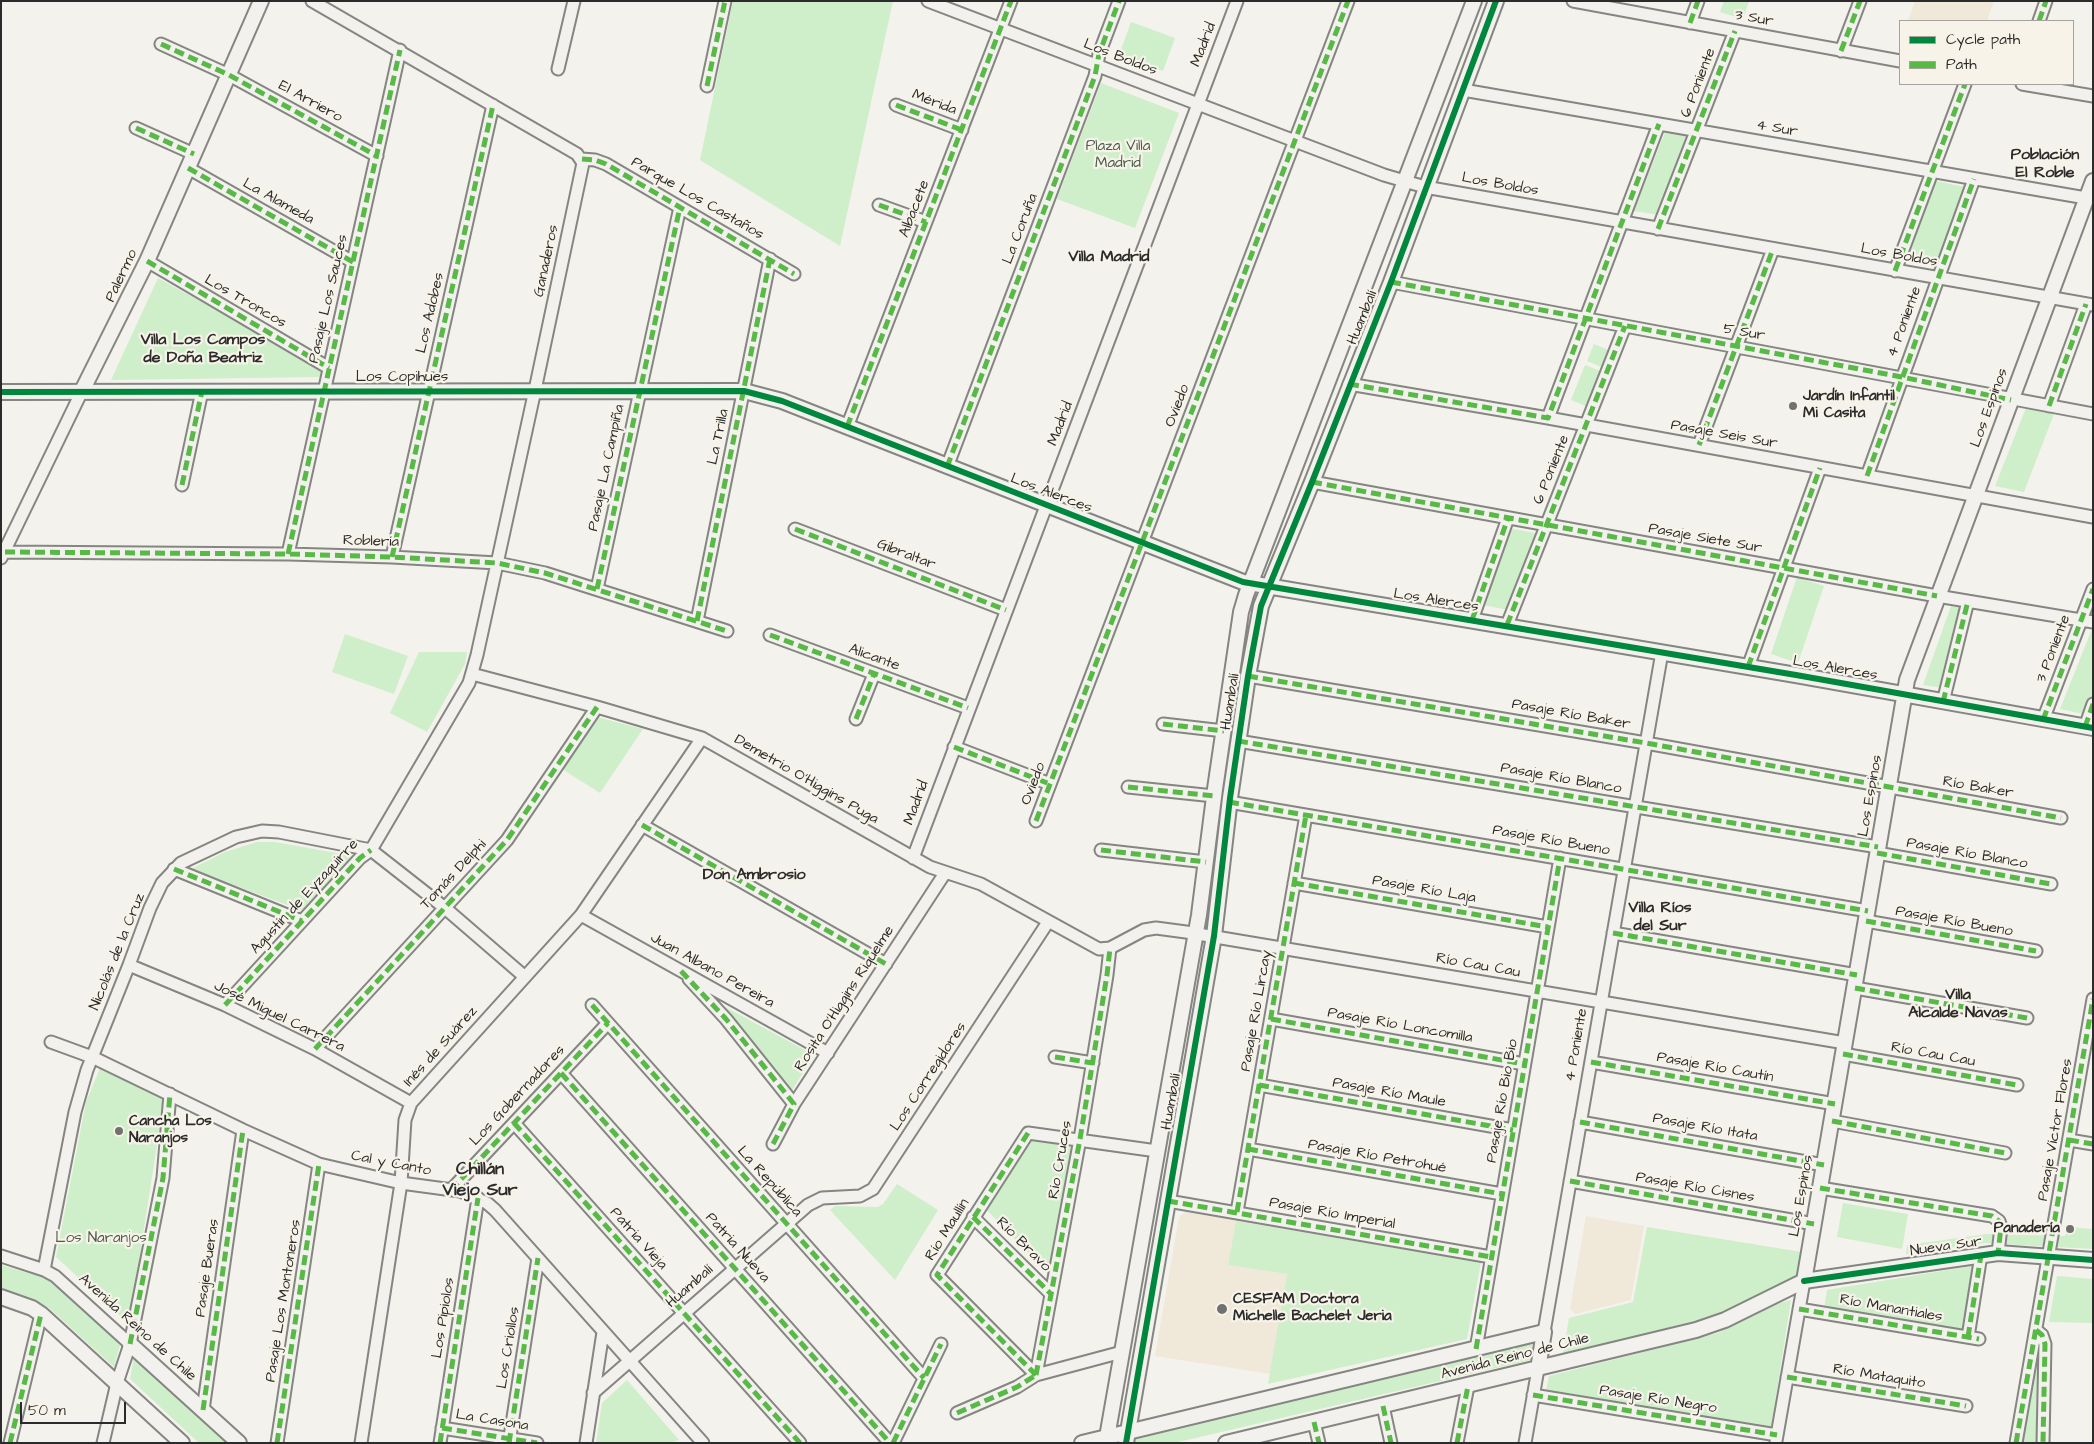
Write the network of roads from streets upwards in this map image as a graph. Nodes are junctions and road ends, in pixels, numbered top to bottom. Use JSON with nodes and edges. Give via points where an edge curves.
{"nodes":[{"id":1,"x":261,"y":1,"type":"edge"},
{"id":2,"x":312,"y":1,"type":"edge"},
{"id":3,"x":574,"y":1,"type":"edge"},
{"id":4,"x":726,"y":1,"type":"edge"},
{"id":5,"x":928,"y":1,"type":"edge"},
{"id":6,"x":1011,"y":1,"type":"edge"},
{"id":7,"x":1119,"y":1,"type":"edge"},
{"id":8,"x":1237,"y":1,"type":"edge"},
{"id":9,"x":1348,"y":1,"type":"edge"},
{"id":10,"x":1474,"y":1,"type":"edge"},
{"id":11,"x":1496,"y":1,"type":"edge"},
{"id":12,"x":1573,"y":1,"type":"edge"},
{"id":13,"x":1698,"y":1,"type":"edge"},
{"id":14,"x":1860,"y":1,"type":"edge"},
{"id":15,"x":2046,"y":1,"type":"edge"},
{"id":16,"x":2039,"y":20,"type":"edge"},
{"id":17,"x":1690,"y":23,"type":"junction"},
{"id":18,"x":1000,"y":29,"type":"junction"},
{"id":19,"x":1735,"y":31,"type":"junction"},
{"id":20,"x":161,"y":44,"type":"dead end"},
{"id":21,"x":400,"y":50,"type":"junction"},
{"id":22,"x":1841,"y":50,"type":"junction"},
{"id":23,"x":1899,"y":62,"type":"edge"},
{"id":24,"x":1097,"y":65,"type":"junction"},
{"id":25,"x":558,"y":69,"type":"dead end"},
{"id":26,"x":229,"y":74,"type":"junction"},
{"id":27,"x":1965,"y":85,"type":"edge"},
{"id":28,"x":2028,"y":85,"type":"edge"},
{"id":29,"x":707,"y":86,"type":"dead end"},
{"id":30,"x":1463,"y":90,"type":"junction"},
{"id":31,"x":2093,"y":96,"type":"edge"},
{"id":32,"x":896,"y":104,"type":"dead end"},
{"id":33,"x":1198,"y":104,"type":"junction"},
{"id":34,"x":493,"y":105,"type":"junction"},
{"id":35,"x":1659,"y":124,"type":"junction"},
{"id":36,"x":136,"y":128,"type":"dead end"},
{"id":37,"x":962,"y":130,"type":"junction"},
{"id":38,"x":1696,"y":130,"type":"junction"},
{"id":39,"x":1295,"y":141,"type":"junction"},
{"id":40,"x":194,"y":154,"type":"junction"},
{"id":41,"x":376,"y":156,"type":"junction"},
{"id":42,"x":582,"y":158,"type":"junction"},
{"id":43,"x":188,"y":168,"type":"junction"},
{"id":44,"x":1932,"y":172,"type":"junction"},
{"id":45,"x":1974,"y":179,"type":"junction"},
{"id":46,"x":1405,"y":181,"type":"junction"},
{"id":47,"x":2093,"y":181,"type":"edge"},
{"id":48,"x":1425,"y":187,"type":"junction"},
{"id":49,"x":2086,"y":198,"type":"junction"},
{"id":50,"x":879,"y":205,"type":"dead end"},
{"id":51,"x":680,"y":207,"type":"junction"},
{"id":52,"x":926,"y":222,"type":"junction"},
{"id":53,"x":1622,"y":222,"type":"junction"},
{"id":54,"x":1658,"y":229,"type":"junction"},
{"id":55,"x":1773,"y":249,"type":"junction"},
{"id":56,"x":770,"y":260,"type":"junction"},
{"id":57,"x":146,"y":261,"type":"junction"},
{"id":58,"x":353,"y":262,"type":"junction"},
{"id":59,"x":1896,"y":271,"type":"junction"},
{"id":60,"x":794,"y":274,"type":"dead end"},
{"id":61,"x":1938,"y":278,"type":"junction"},
{"id":62,"x":1391,"y":282,"type":"junction"},
{"id":63,"x":2049,"y":297,"type":"junction"},
{"id":64,"x":2090,"y":304,"type":"edge"},
{"id":65,"x":1585,"y":318,"type":"junction"},
{"id":66,"x":1625,"y":326,"type":"junction"},
{"id":67,"x":1736,"y":347,"type":"junction"},
{"id":68,"x":329,"y":368,"type":"junction"},
{"id":69,"x":1902,"y":377,"type":"junction"},
{"id":70,"x":1349,"y":384,"type":"junction"},
{"id":71,"x":429,"y":390,"type":"junction"},
{"id":72,"x":535,"y":390,"type":"junction"},
{"id":73,"x":640,"y":390,"type":"junction"},
{"id":74,"x":82,"y":391,"type":"junction"},
{"id":75,"x":202,"y":391,"type":"junction"},
{"id":76,"x":324,"y":391,"type":"junction"},
{"id":77,"x":744,"y":391,"type":"junction"},
{"id":78,"x":1,"y":392,"type":"edge"},
{"id":79,"x":2011,"y":400,"type":"junction"},
{"id":80,"x":2049,"y":406,"type":"junction"},
{"id":81,"x":801,"y":409,"type":"joint"},
{"id":82,"x":2093,"y":414,"type":"edge"},
{"id":83,"x":1548,"y":418,"type":"junction"},
{"id":84,"x":1586,"y":425,"type":"junction"},
{"id":85,"x":847,"y":427,"type":"junction"},
{"id":86,"x":1699,"y":445,"type":"junction"},
{"id":87,"x":947,"y":466,"type":"junction"},
{"id":88,"x":1820,"y":468,"type":"junction"},
{"id":89,"x":1867,"y":476,"type":"junction"},
{"id":90,"x":1312,"y":482,"type":"junction"},
{"id":91,"x":182,"y":485,"type":"dead end"},
{"id":92,"x":1975,"y":496,"type":"junction"},
{"id":93,"x":1046,"y":505,"type":"junction"},
{"id":94,"x":2093,"y":517,"type":"edge"},
{"id":95,"x":1508,"y":518,"type":"junction"},
{"id":96,"x":1546,"y":525,"type":"junction"},
{"id":97,"x":795,"y":528,"type":"dead end"},
{"id":98,"x":1142,"y":543,"type":"junction"},
{"id":99,"x":288,"y":554,"type":"junction"},
{"id":100,"x":3,"y":556,"type":"edge"},
{"id":101,"x":392,"y":557,"type":"junction"},
{"id":102,"x":497,"y":563,"type":"junction"},
{"id":103,"x":1785,"y":568,"type":"junction"},
{"id":104,"x":1250,"y":583,"type":"junction"},
{"id":105,"x":1268,"y":587,"type":"junction"},
{"id":106,"x":597,"y":589,"type":"junction"},
{"id":107,"x":2093,"y":590,"type":"edge"},
{"id":108,"x":1937,"y":596,"type":"junction"},
{"id":109,"x":1968,"y":601,"type":"junction"},
{"id":110,"x":1006,"y":610,"type":"junction"},
{"id":111,"x":1472,"y":620,"type":"junction"},
{"id":112,"x":697,"y":621,"type":"junction"},
{"id":113,"x":2087,"y":621,"type":"edge"},
{"id":114,"x":1507,"y":626,"type":"junction"},
{"id":115,"x":727,"y":631,"type":"dead end"},
{"id":116,"x":770,"y":635,"type":"dead end"},
{"id":117,"x":1662,"y":652,"type":"junction"},
{"id":118,"x":1748,"y":667,"type":"junction"},
{"id":119,"x":472,"y":674,"type":"junction"},
{"id":120,"x":874,"y":674,"type":"junction"},
{"id":121,"x":1248,"y":676,"type":"junction"},
{"id":122,"x":1904,"y":694,"type":"junction"},
{"id":123,"x":1943,"y":702,"type":"junction"},
{"id":124,"x":2093,"y":704,"type":"edge"},
{"id":125,"x":597,"y":707,"type":"junction"},
{"id":126,"x":968,"y":708,"type":"junction"},
{"id":127,"x":856,"y":719,"type":"dead end"},
{"id":128,"x":2043,"y":720,"type":"junction"},
{"id":129,"x":1162,"y":724,"type":"dead end"},
{"id":130,"x":2089,"y":728,"type":"edge"},
{"id":131,"x":1224,"y":731,"type":"junction"},
{"id":132,"x":702,"y":738,"type":"junction"},
{"id":133,"x":1238,"y":740,"type":"junction"},
{"id":134,"x":1646,"y":743,"type":"junction"},
{"id":135,"x":954,"y":747,"type":"junction"},
{"id":136,"x":1050,"y":784,"type":"junction"},
{"id":137,"x":1128,"y":787,"type":"dead end"},
{"id":138,"x":1889,"y":787,"type":"junction"},
{"id":139,"x":1214,"y":796,"type":"junction"},
{"id":140,"x":1229,"y":802,"type":"junction"},
{"id":141,"x":1635,"y":807,"type":"junction"},
{"id":142,"x":1306,"y":815,"type":"junction"},
{"id":143,"x":2061,"y":818,"type":"dead end"},
{"id":144,"x":1036,"y":821,"type":"dead end"},
{"id":145,"x":642,"y":825,"type":"junction"},
{"id":146,"x":371,"y":850,"type":"junction"},
{"id":147,"x":1101,"y":850,"type":"dead end"},
{"id":148,"x":1878,"y":850,"type":"junction"},
{"id":149,"x":913,"y":858,"type":"junction"},
{"id":150,"x":1560,"y":858,"type":"junction"},
{"id":151,"x":1206,"y":862,"type":"junction"},
{"id":152,"x":174,"y":869,"type":"junction"},
{"id":153,"x":1624,"y":869,"type":"junction"},
{"id":154,"x":945,"y":873,"type":"junction"},
{"id":155,"x":1294,"y":883,"type":"junction"},
{"id":156,"x":2051,"y":884,"type":"dead end"},
{"id":157,"x":445,"y":908,"type":"junction"},
{"id":158,"x":581,"y":915,"type":"junction"},
{"id":159,"x":1867,"y":916,"type":"junction"},
{"id":160,"x":302,"y":921,"type":"junction"},
{"id":161,"x":1048,"y":922,"type":"junction"},
{"id":162,"x":1548,"y":927,"type":"junction"},
{"id":163,"x":1196,"y":933,"type":"junction"},
{"id":164,"x":1613,"y":933,"type":"junction"},
{"id":165,"x":1214,"y":936,"type":"junction"},
{"id":166,"x":1110,"y":948,"type":"junction"},
{"id":167,"x":1283,"y":948,"type":"junction"},
{"id":168,"x":2036,"y":951,"type":"dead end"},
{"id":169,"x":886,"y":964,"type":"junction"},
{"id":170,"x":129,"y":965,"type":"junction"},
{"id":171,"x":681,"y":971,"type":"junction"},
{"id":172,"x":525,"y":977,"type":"junction"},
{"id":173,"x":1856,"y":982,"type":"junction"},
{"id":174,"x":1537,"y":992,"type":"junction"},
{"id":175,"x":2093,"y":999,"type":"edge"},
{"id":176,"x":1601,"y":1002,"type":"junction"},
{"id":177,"x":225,"y":1005,"type":"junction"},
{"id":178,"x":592,"y":1005,"type":"dead end"},
{"id":179,"x":2027,"y":1018,"type":"dead end"},
{"id":180,"x":1271,"y":1019,"type":"junction"},
{"id":181,"x":608,"y":1023,"type":"junction"},
{"id":182,"x":50,"y":1042,"type":"dead end"},
{"id":183,"x":315,"y":1049,"type":"junction"},
{"id":184,"x":1844,"y":1049,"type":"junction"},
{"id":185,"x":828,"y":1053,"type":"junction"},
{"id":186,"x":92,"y":1056,"type":"junction"},
{"id":187,"x":1055,"y":1056,"type":"dead end"},
{"id":188,"x":1591,"y":1062,"type":"junction"},
{"id":189,"x":1093,"y":1063,"type":"junction"},
{"id":190,"x":1524,"y":1064,"type":"junction"},
{"id":191,"x":561,"y":1073,"type":"junction"},
{"id":192,"x":1259,"y":1085,"type":"junction"},
{"id":193,"x":2017,"y":1085,"type":"dead end"},
{"id":194,"x":170,"y":1094,"type":"junction"},
{"id":195,"x":411,"y":1104,"type":"junction"},
{"id":196,"x":794,"y":1104,"type":"junction"},
{"id":197,"x":1835,"y":1104,"type":"junction"},
{"id":198,"x":1832,"y":1121,"type":"junction"},
{"id":199,"x":1580,"y":1122,"type":"junction"},
{"id":200,"x":514,"y":1123,"type":"junction"},
{"id":201,"x":243,"y":1130,"type":"junction"},
{"id":202,"x":1513,"y":1130,"type":"junction"},
{"id":203,"x":1080,"y":1139,"type":"junction"},
{"id":204,"x":2069,"y":1140,"type":"junction"},
{"id":205,"x":773,"y":1144,"type":"dead end"},
{"id":206,"x":2093,"y":1144,"type":"edge"},
{"id":207,"x":1248,"y":1150,"type":"junction"},
{"id":208,"x":1157,"y":1151,"type":"junction"},
{"id":209,"x":2005,"y":1153,"type":"dead end"},
{"id":210,"x":320,"y":1164,"type":"junction"},
{"id":211,"x":1824,"y":1164,"type":"junction"},
{"id":212,"x":1570,"y":1181,"type":"junction"},
{"id":213,"x":401,"y":1183,"type":"junction"},
{"id":214,"x":1820,"y":1188,"type":"junction"},
{"id":215,"x":451,"y":1190,"type":"junction"},
{"id":216,"x":1502,"y":1194,"type":"junction"},
{"id":217,"x":478,"y":1198,"type":"junction"},
{"id":218,"x":1168,"y":1201,"type":"junction"},
{"id":219,"x":808,"y":1205,"type":"joint"},
{"id":220,"x":1237,"y":1212,"type":"junction"},
{"id":221,"x":973,"y":1217,"type":"junction"},
{"id":222,"x":786,"y":1224,"type":"junction"},
{"id":223,"x":1814,"y":1224,"type":"junction"},
{"id":224,"x":1998,"y":1253,"type":"junction"},
{"id":225,"x":1981,"y":1255,"type":"junction"},
{"id":226,"x":1,"y":1256,"type":"edge"},
{"id":227,"x":2049,"y":1256,"type":"junction"},
{"id":228,"x":1491,"y":1257,"type":"junction"},
{"id":229,"x":538,"y":1258,"type":"junction"},
{"id":230,"x":2093,"y":1260,"type":"edge"},
{"id":231,"x":735,"y":1268,"type":"junction"},
{"id":232,"x":44,"y":1270,"type":"junction"},
{"id":233,"x":1804,"y":1281,"type":"junction"},
{"id":234,"x":1051,"y":1294,"type":"junction"},
{"id":235,"x":1,"y":1297,"type":"edge"},
{"id":236,"x":1799,"y":1309,"type":"junction"},
{"id":237,"x":684,"y":1313,"type":"junction"},
{"id":238,"x":41,"y":1314,"type":"junction"},
{"id":239,"x":2036,"y":1330,"type":"junction"},
{"id":240,"x":603,"y":1332,"type":"junction"},
{"id":241,"x":1544,"y":1332,"type":"junction"},
{"id":242,"x":130,"y":1344,"type":"junction"},
{"id":243,"x":941,"y":1344,"type":"dead end"},
{"id":244,"x":1476,"y":1348,"type":"junction"},
{"id":245,"x":1122,"y":1352,"type":"junction"},
{"id":246,"x":629,"y":1361,"type":"junction"},
{"id":247,"x":1538,"y":1369,"type":"junction"},
{"id":248,"x":1036,"y":1375,"type":"junction"},
{"id":249,"x":1788,"y":1377,"type":"junction"},
{"id":250,"x":924,"y":1378,"type":"junction"},
{"id":251,"x":117,"y":1383,"type":"junction"},
{"id":252,"x":1468,"y":1386,"type":"junction"},
{"id":253,"x":593,"y":1393,"type":"junction"},
{"id":254,"x":1533,"y":1395,"type":"junction"},
{"id":255,"x":1383,"y":1406,"type":"junction"},
{"id":256,"x":1966,"y":1406,"type":"dead end"},
{"id":257,"x":203,"y":1410,"type":"junction"},
{"id":258,"x":957,"y":1413,"type":"dead end"},
{"id":259,"x":1314,"y":1422,"type":"junction"},
{"id":260,"x":442,"y":1428,"type":"junction"},
{"id":261,"x":1127,"y":1437,"type":"edge"},
{"id":262,"x":1107,"y":1439,"type":"edge"},
{"id":263,"x":1777,"y":1439,"type":"edge"},
{"id":264,"x":510,"y":1441,"type":"edge"},
{"id":265,"x":10,"y":1443,"type":"edge"},
{"id":266,"x":103,"y":1443,"type":"edge"},
{"id":267,"x":182,"y":1443,"type":"edge"},
{"id":268,"x":239,"y":1443,"type":"edge"},
{"id":269,"x":277,"y":1443,"type":"edge"},
{"id":270,"x":362,"y":1443,"type":"edge"},
{"id":271,"x":440,"y":1443,"type":"edge"},
{"id":272,"x":537,"y":1443,"type":"edge"},
{"id":273,"x":586,"y":1443,"type":"edge"},
{"id":274,"x":703,"y":1443,"type":"edge"},
{"id":275,"x":800,"y":1443,"type":"edge"},
{"id":276,"x":892,"y":1443,"type":"edge"},
{"id":277,"x":1082,"y":1443,"type":"edge"},
{"id":278,"x":1226,"y":1443,"type":"edge"},
{"id":279,"x":1319,"y":1443,"type":"edge"},
{"id":280,"x":1391,"y":1443,"type":"edge"},
{"id":281,"x":1457,"y":1443,"type":"edge"},
{"id":282,"x":1525,"y":1443,"type":"edge"},
{"id":283,"x":2016,"y":1443,"type":"edge"},
{"id":284,"x":2043,"y":1443,"type":"edge"}],
"edges":[{"from":1,"to":26,"type":"street","name":"Palermo"},
{"from":2,"to":21,"type":"street"},
{"from":3,"to":25,"type":"street"},
{"from":4,"to":29,"type":"street"},
{"from":5,"to":18,"type":"street","name":"Los Boldos"},
{"from":6,"to":18,"type":"street","name":"Albacete"},
{"from":7,"to":24,"type":"street","name":"La Coruña"},
{"from":8,"to":33,"type":"street","name":"Madrid"},
{"from":9,"to":39,"type":"street","name":"Oviedo"},
{"from":10,"to":46,"type":"street","name":"Huambalí"},
{"from":11,"to":30,"type":"street","name":"Huambalí"},
{"from":12,"to":17,"type":"street","name":"3 Sur"},
{"from":13,"to":17,"type":"street"},
{"from":14,"to":22,"type":"street"},
{"from":15,"to":16,"type":"street"},
{"from":17,"to":19,"type":"street","name":"3 Sur"},
{"from":18,"to":24,"type":"street","name":"Los Boldos"},
{"from":18,"to":37,"type":"street","name":"Albacete"},
{"from":19,"to":22,"type":"street","name":"3 Sur"},
{"from":19,"to":38,"type":"street","name":"6 Poniente"},
{"from":20,"to":26,"type":"street","name":"El Arriero"},
{"from":21,"to":34,"type":"street"},
{"from":21,"to":41,"type":"street","name":"Pasaje Los Sauces"},
{"from":22,"to":23,"type":"street","name":"3 Sur"},
{"from":24,"to":33,"type":"street","name":"Los Boldos"},
{"from":24,"to":87,"type":"street","name":"La Coruña"},
{"from":26,"to":40,"type":"street","name":"Palermo"},
{"from":26,"to":41,"type":"street","name":"El Arriero"},
{"from":27,"to":44,"type":"street","name":"4 Poniente"},
{"from":28,"to":31,"type":"street"},
{"from":30,"to":35,"type":"street","name":"4 Sur"},
{"from":30,"to":48,"type":"street","name":"Huambalí"},
{"from":32,"to":37,"type":"street","name":"Mérida"},
{"from":33,"to":39,"type":"street","name":"Los Boldos"},
{"from":33,"to":93,"type":"street","name":"Madrid"},
{"from":34,"to":42,"type":"street"},
{"from":34,"to":71,"type":"street","name":"Los Adobes"},
{"from":35,"to":38,"type":"street","name":"4 Sur"},
{"from":35,"to":53,"type":"street","name":"6 Poniente"},
{"from":36,"to":40,"type":"street"},
{"from":37,"to":52,"type":"street","name":"Albacete"},
{"from":38,"to":44,"type":"street","name":"4 Sur"},
{"from":38,"to":54,"type":"street","name":"6 Poniente"},
{"from":39,"to":46,"type":"street","name":"Los Boldos"},
{"from":39,"to":98,"type":"street","name":"Oviedo"},
{"from":40,"to":43,"type":"street","name":"Palermo"},
{"from":41,"to":58,"type":"street","name":"Pasaje Los Sauces"},
{"from":42,"to":51,"type":"street","name":"Parque Los Castaños","via":[[606,164]]},
{"from":42,"to":72,"type":"street","name":"Ganaderos"},
{"from":43,"to":57,"type":"street","name":"Palermo"},
{"from":43,"to":58,"type":"street","name":"La Alameda"},
{"from":44,"to":45,"type":"street","name":"4 Sur"},
{"from":44,"to":59,"type":"street","name":"4 Poniente"},
{"from":45,"to":49,"type":"street","name":"4 Sur"},
{"from":45,"to":61,"type":"street","name":"4 Poniente"},
{"from":46,"to":48,"type":"street","name":"Los Boldos"},
{"from":46,"to":104,"type":"street","name":"Huambalí"},
{"from":47,"to":49,"type":"street","name":"Los Espinos"},
{"from":48,"to":53,"type":"street","name":"Los Boldos"},
{"from":48,"to":62,"type":"street","name":"Huambalí"},
{"from":49,"to":63,"type":"street","name":"Los Espinos"},
{"from":50,"to":52,"type":"street"},
{"from":51,"to":56,"type":"street","name":"Parque Los Castaños"},
{"from":51,"to":73,"type":"street","name":"Pasaje La Campiña"},
{"from":52,"to":85,"type":"street","name":"Albacete"},
{"from":53,"to":54,"type":"street","name":"Los Boldos"},
{"from":53,"to":65,"type":"street","name":"6 Poniente"},
{"from":54,"to":55,"type":"street","name":"Los Boldos"},
{"from":55,"to":59,"type":"street","name":"Los Boldos"},
{"from":55,"to":67,"type":"street"},
{"from":56,"to":60,"type":"street","name":"Parque Los Castaños"},
{"from":56,"to":77,"type":"street","name":"La Trilla"},
{"from":57,"to":68,"type":"street","name":"Los Troncos"},
{"from":57,"to":74,"type":"street","name":"Palermo"},
{"from":58,"to":68,"type":"street","name":"Pasaje Los Sauces"},
{"from":59,"to":61,"type":"street","name":"Los Boldos"},
{"from":61,"to":63,"type":"street","name":"Los Boldos"},
{"from":61,"to":69,"type":"street","name":"4 Poniente"},
{"from":62,"to":65,"type":"street","name":"5 Sur"},
{"from":62,"to":70,"type":"street","name":"Huambalí"},
{"from":63,"to":64,"type":"street","name":"Los Boldos"},
{"from":63,"to":79,"type":"street","name":"Los Espinos"},
{"from":64,"to":80,"type":"street"},
{"from":65,"to":66,"type":"street","name":"5 Sur"},
{"from":65,"to":83,"type":"street","name":"6 Poniente"},
{"from":66,"to":67,"type":"street","name":"5 Sur"},
{"from":66,"to":84,"type":"street","name":"6 Poniente"},
{"from":67,"to":69,"type":"street","name":"5 Sur"},
{"from":67,"to":86,"type":"street"},
{"from":68,"to":76,"type":"street","name":"Pasaje Los Sauces"},
{"from":69,"to":79,"type":"street","name":"5 Sur"},
{"from":69,"to":89,"type":"street","name":"4 Poniente"},
{"from":70,"to":83,"type":"street","name":"Pasaje Seis Sur"},
{"from":70,"to":90,"type":"street","name":"Huambalí"},
{"from":71,"to":72,"type":"street","name":"Los Copihues"},
{"from":71,"to":76,"type":"street","name":"Los Copihues"},
{"from":71,"to":101,"type":"street","name":"Los Adobes"},
{"from":72,"to":73,"type":"street","name":"Los Copihues"},
{"from":72,"to":102,"type":"street","name":"Ganaderos"},
{"from":73,"to":77,"type":"street","name":"Los Copihues"},
{"from":73,"to":106,"type":"street","name":"Pasaje La Campiña"},
{"from":74,"to":75,"type":"street","name":"Los Copihues"},
{"from":74,"to":78,"type":"street","name":"Los Copihues"},
{"from":74,"to":100,"type":"street","name":"Palermo"},
{"from":75,"to":76,"type":"street","name":"Los Copihues"},
{"from":75,"to":91,"type":"street"},
{"from":76,"to":99,"type":"street","name":"Pasaje Los Sauces"},
{"from":77,"to":81,"type":"street","name":"Los Copihues"},
{"from":77,"to":112,"type":"street","name":"La Trilla"},
{"from":79,"to":80,"type":"street","name":"5 Sur"},
{"from":79,"to":92,"type":"street","name":"Los Espinos"},
{"from":80,"to":82,"type":"street","name":"5 Sur"},
{"from":81,"to":85,"type":"street","name":"Los Alerces"},
{"from":83,"to":84,"type":"street","name":"Pasaje Seis Sur"},
{"from":84,"to":86,"type":"street","name":"Pasaje Seis Sur"},
{"from":84,"to":96,"type":"street","name":"6 Poniente"},
{"from":85,"to":87,"type":"street","name":"Los Alerces"},
{"from":86,"to":88,"type":"street","name":"Pasaje Seis Sur"},
{"from":87,"to":93,"type":"street","name":"Los Alerces"},
{"from":88,"to":89,"type":"street","name":"Pasaje Seis Sur"},
{"from":88,"to":103,"type":"street"},
{"from":89,"to":92,"type":"street","name":"Pasaje Seis Sur"},
{"from":90,"to":95,"type":"street","name":"Pasaje Siete Sur"},
{"from":90,"to":105,"type":"street","name":"Huambalí"},
{"from":92,"to":94,"type":"street","name":"Pasaje Seis Sur"},
{"from":92,"to":108,"type":"street","name":"Los Espinos"},
{"from":93,"to":98,"type":"street","name":"Los Alerces"},
{"from":93,"to":110,"type":"street","name":"Madrid"},
{"from":95,"to":96,"type":"street","name":"Pasaje Siete Sur"},
{"from":95,"to":111,"type":"street"},
{"from":96,"to":103,"type":"street","name":"Pasaje Siete Sur"},
{"from":96,"to":114,"type":"street","name":"6 Poniente"},
{"from":97,"to":110,"type":"street","name":"Gibraltar"},
{"from":98,"to":104,"type":"street","name":"Los Alerces","via":[[1229,578]]},
{"from":98,"to":136,"type":"street","name":"Oviedo"},
{"from":99,"to":100,"type":"street","name":"Roblería"},
{"from":99,"to":101,"type":"street","name":"Roblería"},
{"from":101,"to":102,"type":"street","name":"Roblería"},
{"from":102,"to":106,"type":"street","name":"Roblería"},
{"from":102,"to":119,"type":"street","name":"Ganaderos"},
{"from":103,"to":108,"type":"street","name":"Pasaje Siete Sur"},
{"from":103,"to":118,"type":"street"},
{"from":104,"to":105,"type":"street","name":"Los Alerces"},
{"from":104,"to":131,"type":"street","name":"Huambalí","via":[[1241,612]]},
{"from":105,"to":111,"type":"street","name":"Los Alerces"},
{"from":105,"to":121,"type":"street","name":"Huambalí","via":[[1257,622]]},
{"from":106,"to":112,"type":"street","name":"Roblería"},
{"from":107,"to":113,"type":"street","name":"3 Poniente"},
{"from":108,"to":109,"type":"street","name":"Pasaje Siete Sur"},
{"from":108,"to":122,"type":"street","name":"Los Espinos"},
{"from":109,"to":113,"type":"street","name":"Pasaje Siete Sur"},
{"from":109,"to":123,"type":"street"},
{"from":110,"to":126,"type":"street","name":"Madrid"},
{"from":111,"to":114,"type":"street","name":"Los Alerces"},
{"from":112,"to":115,"type":"street","name":"Roblería"},
{"from":113,"to":128,"type":"street","name":"3 Poniente"},
{"from":114,"to":117,"type":"street","name":"Los Alerces"},
{"from":116,"to":120,"type":"street","name":"Alicante"},
{"from":117,"to":118,"type":"street","name":"Los Alerces"},
{"from":117,"to":134,"type":"street","name":"4 Poniente"},
{"from":118,"to":122,"type":"street","name":"Los Alerces"},
{"from":119,"to":125,"type":"street","name":"Demetrio O'Higgins Puga"},
{"from":119,"to":146,"type":"street","name":"Agustín de Eyzaguirre"},
{"from":120,"to":126,"type":"street","name":"Alicante"},
{"from":120,"to":127,"type":"street"},
{"from":121,"to":133,"type":"street","name":"Huambalí"},
{"from":121,"to":134,"type":"street","name":"Pasaje Río Baker"},
{"from":122,"to":123,"type":"street","name":"Los Alerces"},
{"from":122,"to":138,"type":"street","name":"Los Espinos"},
{"from":123,"to":128,"type":"street","name":"Los Alerces"},
{"from":124,"to":130,"type":"street"},
{"from":125,"to":132,"type":"street","name":"Demetrio O'Higgins Puga"},
{"from":125,"to":157,"type":"street","name":"Tomás Delphi","via":[[507,840]]},
{"from":126,"to":135,"type":"street","name":"Madrid"},
{"from":128,"to":130,"type":"street","name":"Los Alerces"},
{"from":129,"to":131,"type":"street"},
{"from":131,"to":139,"type":"street","name":"Huambalí"},
{"from":132,"to":145,"type":"street","name":"Inés de Suárez"},
{"from":132,"to":149,"type":"street","name":"Demetrio O'Higgins Puga"},
{"from":133,"to":140,"type":"street","name":"Huambalí"},
{"from":133,"to":141,"type":"street","name":"Pasaje Río Blanco"},
{"from":134,"to":138,"type":"street","name":"Pasaje Río Baker"},
{"from":134,"to":141,"type":"street","name":"4 Poniente"},
{"from":135,"to":136,"type":"street"},
{"from":135,"to":149,"type":"street","name":"Madrid"},
{"from":136,"to":144,"type":"street","name":"Oviedo"},
{"from":137,"to":139,"type":"street"},
{"from":138,"to":143,"type":"street","name":"Río Baker"},
{"from":138,"to":148,"type":"street","name":"Los Espinos"},
{"from":139,"to":151,"type":"street","name":"Huambalí"},
{"from":140,"to":142,"type":"street","name":"Pasaje Río Bueno"},
{"from":140,"to":165,"type":"street","name":"Huambalí"},
{"from":141,"to":148,"type":"street","name":"Pasaje Río Blanco"},
{"from":141,"to":153,"type":"street","name":"4 Poniente"},
{"from":142,"to":150,"type":"street","name":"Pasaje Río Bueno"},
{"from":142,"to":155,"type":"street","name":"Pasaje Río Lircay"},
{"from":145,"to":158,"type":"street","name":"Inés de Suárez"},
{"from":145,"to":169,"type":"street"},
{"from":146,"to":152,"type":"street","name":"Nicolás de la Cruz","via":[[262,831],[213,847]]},
{"from":146,"to":157,"type":"street","name":"Nicolás de la Cruz"},
{"from":146,"to":160,"type":"street","name":"Agustín de Eyzaguirre"},
{"from":147,"to":151,"type":"street"},
{"from":148,"to":156,"type":"street","name":"Pasaje Río Blanco"},
{"from":148,"to":159,"type":"street","name":"Los Espinos"},
{"from":149,"to":154,"type":"street","name":"Demetrio O'Higgins Puga"},
{"from":150,"to":153,"type":"street","name":"Pasaje Río Bueno"},
{"from":150,"to":162,"type":"street","name":"Pasaje Río Bio Bio"},
{"from":151,"to":163,"type":"street","name":"Huambalí"},
{"from":152,"to":160,"type":"street"},
{"from":152,"to":170,"type":"street","name":"Nicolás de la Cruz","via":[[150,908]]},
{"from":153,"to":159,"type":"street","name":"Pasaje Río Bueno"},
{"from":153,"to":164,"type":"street","name":"4 Poniente"},
{"from":154,"to":161,"type":"street","name":"Demetrio O'Higgins Puga","via":[[981,884]]},
{"from":154,"to":169,"type":"street","name":"Rosita O'Higgins Riquelme"},
{"from":155,"to":162,"type":"street","name":"Pasaje Río Laja"},
{"from":155,"to":167,"type":"street","name":"Pasaje Río Lircay"},
{"from":157,"to":172,"type":"street","name":"Nicolás de la Cruz"},
{"from":157,"to":183,"type":"street","name":"Tomás Delphi"},
{"from":158,"to":171,"type":"street","name":"Juan Albano Pereira"},
{"from":158,"to":172,"type":"street","name":"Inés de Suárez"},
{"from":159,"to":168,"type":"street","name":"Pasaje Río Bueno"},
{"from":159,"to":173,"type":"street","name":"Los Espinos"},
{"from":160,"to":177,"type":"street","name":"Agustín de Eyzaguirre"},
{"from":161,"to":166,"type":"street","name":"Demetrio O'Higgins Puga","via":[[1095,948]]},
{"from":161,"to":219,"type":"street","name":"Los Corregidores","via":[[873,1189],[860,1196],[822,1198]]},
{"from":162,"to":174,"type":"street","name":"Pasaje Río Bio Bio"},
{"from":163,"to":165,"type":"street","name":"Río Cau Cau"},
{"from":163,"to":166,"type":"street","name":"Río Cau Cau","via":[[1156,928],[1144,930]]},
{"from":163,"to":208,"type":"street","name":"Huambalí"},
{"from":164,"to":173,"type":"street"},
{"from":164,"to":176,"type":"street","name":"4 Poniente"},
{"from":165,"to":167,"type":"street","name":"Río Cau Cau"},
{"from":165,"to":218,"type":"street","name":"Huambalí"},
{"from":166,"to":189,"type":"street","name":"Río Cruces"},
{"from":167,"to":174,"type":"street","name":"Río Cau Cau"},
{"from":167,"to":180,"type":"street","name":"Pasaje Río Lircay"},
{"from":169,"to":185,"type":"street","name":"Rosita O'Higgins Riquelme"},
{"from":170,"to":177,"type":"street","name":"José Miguel Carrera"},
{"from":170,"to":186,"type":"street","name":"Nicolás de la Cruz"},
{"from":171,"to":185,"type":"street","name":"Juan Albano Pereira"},
{"from":171,"to":196,"type":"street","via":[[726,1019]]},
{"from":172,"to":195,"type":"street","name":"Inés de Suárez"},
{"from":173,"to":179,"type":"street"},
{"from":173,"to":184,"type":"street","name":"Los Espinos"},
{"from":174,"to":176,"type":"street","name":"Río Cau Cau"},
{"from":174,"to":190,"type":"street","name":"Pasaje Río Bio Bio"},
{"from":175,"to":204,"type":"street","name":"Pasaje Víctor Flores"},
{"from":176,"to":184,"type":"street","name":"Río Cau Cau"},
{"from":176,"to":188,"type":"street","name":"4 Poniente"},
{"from":177,"to":183,"type":"street","name":"José Miguel Carrera"},
{"from":178,"to":181,"type":"street","name":"La República"},
{"from":180,"to":190,"type":"street","name":"Pasaje Río Loncomilla"},
{"from":180,"to":192,"type":"street","name":"Pasaje Río Lircay"},
{"from":181,"to":191,"type":"street","name":"Los Gobernadores"},
{"from":181,"to":222,"type":"street","name":"La República"},
{"from":182,"to":186,"type":"street","name":"Cal y Canto"},
{"from":183,"to":195,"type":"street","name":"José Miguel Carrera"},
{"from":184,"to":193,"type":"street","name":"Río Cau Cau"},
{"from":184,"to":197,"type":"street","name":"Los Espinos"},
{"from":185,"to":196,"type":"street","name":"Rosita O'Higgins Riquelme"},
{"from":186,"to":194,"type":"street","name":"Cal y Canto"},
{"from":186,"to":232,"type":"street","name":"Nicolás de la Cruz","via":[[75,1112]]},
{"from":187,"to":189,"type":"street"},
{"from":188,"to":197,"type":"street","name":"Pasaje Río Cautín"},
{"from":188,"to":199,"type":"street","name":"4 Poniente"},
{"from":189,"to":203,"type":"street","name":"Río Cruces"},
{"from":190,"to":202,"type":"street","name":"Pasaje Río Bio Bio"},
{"from":191,"to":200,"type":"street","name":"Los Gobernadores"},
{"from":191,"to":231,"type":"street","name":"Patria Nueva"},
{"from":192,"to":202,"type":"street","name":"Pasaje Río Maule"},
{"from":192,"to":207,"type":"street","name":"Pasaje Río Lircay"},
{"from":194,"to":201,"type":"street","name":"Cal y Canto"},
{"from":194,"to":242,"type":"street","via":[[163,1178]]},
{"from":195,"to":213,"type":"street","name":"Inés de Suárez","via":[[405,1120]]},
{"from":196,"to":205,"type":"street","name":"Rosita O'Higgins Riquelme"},
{"from":197,"to":198,"type":"street","name":"Los Espinos"},
{"from":198,"to":209,"type":"street"},
{"from":198,"to":211,"type":"street","name":"Los Espinos"},
{"from":199,"to":211,"type":"street","name":"Pasaje Río Itata"},
{"from":199,"to":212,"type":"street","name":"4 Poniente"},
{"from":200,"to":215,"type":"street","name":"Los Gobernadores"},
{"from":200,"to":237,"type":"street","name":"Patria Vieja"},
{"from":201,"to":210,"type":"street","name":"Cal y Canto"},
{"from":201,"to":257,"type":"street","name":"Pasaje Bueras"},
{"from":202,"to":216,"type":"street","name":"Pasaje Río Bio Bio"},
{"from":203,"to":208,"type":"street"},
{"from":203,"to":221,"type":"street","name":"Río Maullín","via":[[1028,1133]]},
{"from":203,"to":234,"type":"street","name":"Río Cruces"},
{"from":204,"to":206,"type":"street"},
{"from":204,"to":227,"type":"street","name":"Pasaje Víctor Flores"},
{"from":207,"to":216,"type":"street","name":"Pasaje Río Petrohué"},
{"from":207,"to":220,"type":"street","name":"Pasaje Río Lircay"},
{"from":208,"to":245,"type":"street","name":"Huambalí"},
{"from":210,"to":213,"type":"street","name":"Cal y Canto"},
{"from":210,"to":269,"type":"street","name":"Pasaje Los Montoneros"},
{"from":211,"to":214,"type":"street","name":"Los Espinos"},
{"from":212,"to":223,"type":"street","name":"Pasaje Río Cisnes"},
{"from":212,"to":241,"type":"street","name":"4 Poniente"},
{"from":213,"to":215,"type":"street","name":"Cal y Canto"},
{"from":213,"to":270,"type":"street","name":"Inés de Suárez"},
{"from":214,"to":223,"type":"street","name":"Los Espinos"},
{"from":214,"to":224,"type":"street","via":[[1992,1216],[2001,1224]]},
{"from":215,"to":217,"type":"street","name":"Cal y Canto"},
{"from":216,"to":228,"type":"street","name":"Pasaje Río Bio Bio"},
{"from":217,"to":229,"type":"street","name":"Cal y Canto","via":[[495,1210]]},
{"from":217,"to":260,"type":"street","name":"Los Pipiolos"},
{"from":218,"to":220,"type":"street","name":"Pasaje Río Imperial"},
{"from":218,"to":261,"type":"street","name":"Huambalí"},
{"from":219,"to":222,"type":"street","name":"Huambalí"},
{"from":220,"to":228,"type":"street","name":"Pasaje Río Imperial"},
{"from":221,"to":234,"type":"street","name":"Río Bravo"},
{"from":221,"to":248,"type":"street","name":"Río Maullín","via":[[937,1275]]},
{"from":222,"to":231,"type":"street","name":"Huambalí"},
{"from":222,"to":250,"type":"street","name":"La República"},
{"from":223,"to":233,"type":"street","name":"Los Espinos"},
{"from":224,"to":225,"type":"street","name":"Nueva Sur"},
{"from":224,"to":227,"type":"street","name":"Nueva Sur"},
{"from":225,"to":233,"type":"street","name":"Nueva Sur"},
{"from":225,"to":236,"type":"street","name":"Río Manantiales","via":[[1973,1338]]},
{"from":226,"to":232,"type":"street","name":"Avenida Reino de Chile"},
{"from":227,"to":230,"type":"street","name":"Nueva Sur"},
{"from":227,"to":239,"type":"street","name":"Pasaje Víctor Flores"},
{"from":228,"to":244,"type":"street","name":"Pasaje Río Bio Bio"},
{"from":229,"to":240,"type":"street","name":"Cal y Canto"},
{"from":229,"to":264,"type":"street","name":"Los Criollos"},
{"from":231,"to":237,"type":"street","name":"Huambalí"},
{"from":231,"to":276,"type":"street","name":"Patria Nueva"},
{"from":232,"to":242,"type":"street","name":"Avenida Reino de Chile"},
{"from":233,"to":236,"type":"street","name":"Los Espinos"},
{"from":233,"to":247,"type":"street","name":"Avenida Reino de Chile","via":[[1710,1326]]},
{"from":234,"to":248,"type":"street","name":"Río Cruces"},
{"from":235,"to":238,"type":"street"},
{"from":236,"to":249,"type":"street","name":"Los Espinos"},
{"from":237,"to":246,"type":"street","name":"Huambalí"},
{"from":237,"to":275,"type":"street","name":"Patria Vieja"},
{"from":238,"to":251,"type":"street"},
{"from":238,"to":265,"type":"street"},
{"from":239,"to":283,"type":"street","name":"Pasaje Víctor Flores"},
{"from":239,"to":284,"type":"street","via":[[2045,1344]]},
{"from":240,"to":246,"type":"street","name":"Cal y Canto"},
{"from":240,"to":253,"type":"street"},
{"from":241,"to":244,"type":"street","name":"Avenida Reino de Chile"},
{"from":241,"to":247,"type":"street","name":"4 Poniente"},
{"from":242,"to":251,"type":"street"},
{"from":242,"to":257,"type":"street","name":"Avenida Reino de Chile"},
{"from":243,"to":250,"type":"street"},
{"from":244,"to":261,"type":"street","name":"Avenida Reino de Chile"},
{"from":245,"to":248,"type":"street"},
{"from":245,"to":262,"type":"street","name":"Huambalí"},
{"from":246,"to":253,"type":"street","name":"Huambalí"},
{"from":246,"to":274,"type":"street","name":"Cal y Canto"},
{"from":247,"to":252,"type":"street","name":"Avenida Reino de Chile"},
{"from":247,"to":254,"type":"street","name":"4 Poniente"},
{"from":248,"to":258,"type":"street","via":[[1017,1387]]},
{"from":249,"to":256,"type":"street","name":"Río Mataquito"},
{"from":249,"to":263,"type":"street","name":"Los Espinos"},
{"from":250,"to":276,"type":"street"},
{"from":251,"to":266,"type":"street"},
{"from":251,"to":267,"type":"street"},
{"from":252,"to":255,"type":"street","name":"Avenida Reino de Chile"},
{"from":252,"to":281,"type":"street"},
{"from":253,"to":273,"type":"street"},
{"from":254,"to":263,"type":"street","name":"Pasaje Río Negro"},
{"from":254,"to":282,"type":"street","name":"4 Poniente"},
{"from":255,"to":259,"type":"street","name":"Avenida Reino de Chile"},
{"from":255,"to":280,"type":"street"},
{"from":257,"to":268,"type":"street","name":"Avenida Reino de Chile"},
{"from":259,"to":278,"type":"street","name":"Avenida Reino de Chile"},
{"from":259,"to":279,"type":"street"},
{"from":260,"to":264,"type":"street","name":"La Casona"},
{"from":260,"to":271,"type":"street","name":"Los Pipiolos"},
{"from":261,"to":262,"type":"street","name":"Avenida Reino de Chile"},
{"from":262,"to":277,"type":"street","name":"Avenida Reino de Chile"},
{"from":264,"to":272,"type":"street","name":"La Casona"}]}
